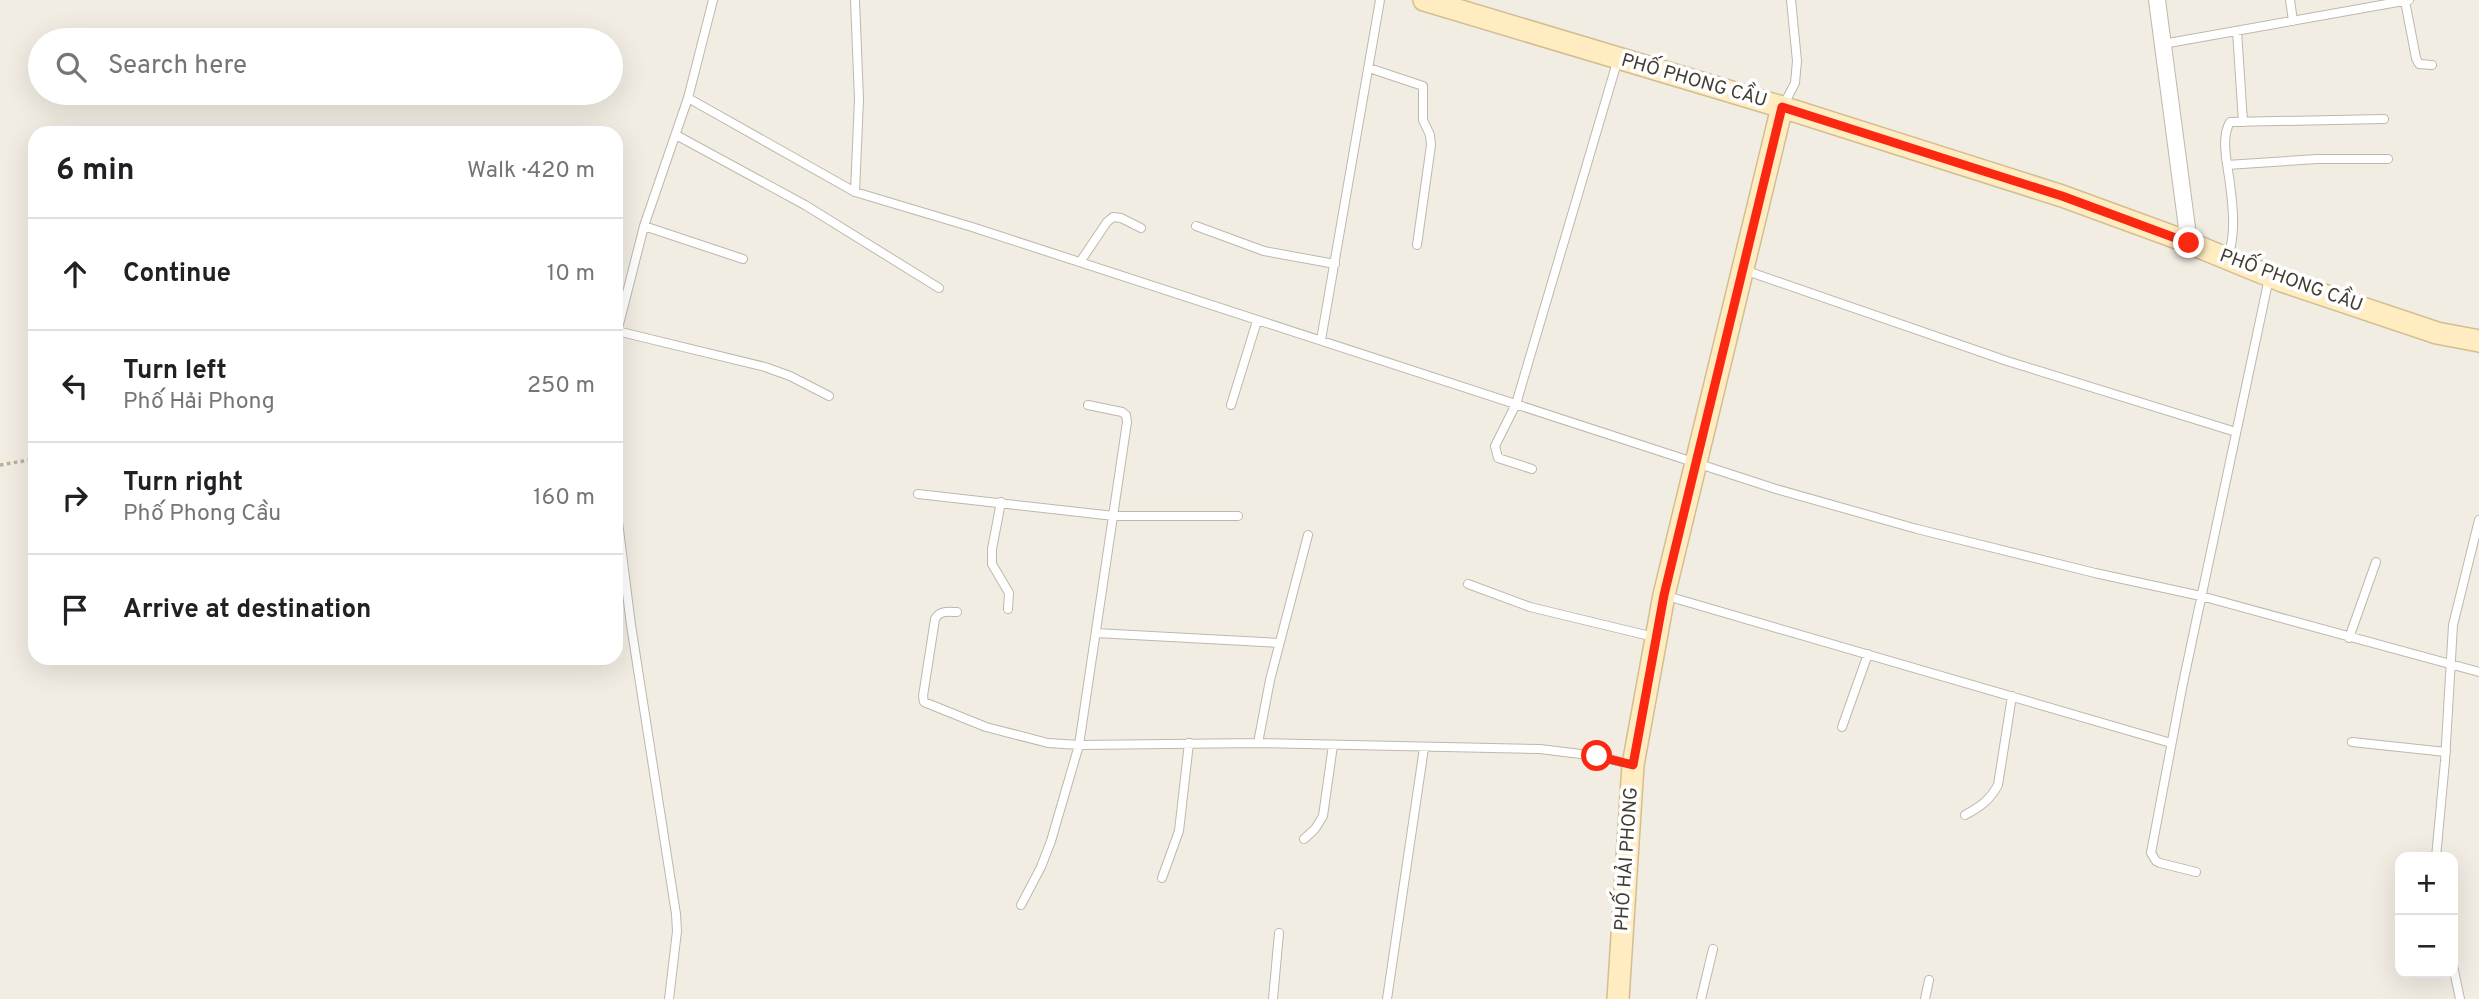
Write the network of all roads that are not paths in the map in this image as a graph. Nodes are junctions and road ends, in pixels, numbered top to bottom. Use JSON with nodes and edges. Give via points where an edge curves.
{"nodes":[{"id":1,"x":713,"y":0,"type":"edge"},
{"id":2,"x":855,"y":0,"type":"edge"},
{"id":3,"x":1380,"y":0,"type":"edge"},
{"id":4,"x":1424,"y":0,"type":"edge"},
{"id":5,"x":1791,"y":0,"type":"edge"},
{"id":6,"x":2157,"y":0,"type":"edge"},
{"id":7,"x":2290,"y":0,"type":"edge"},
{"id":8,"x":2407,"y":0,"type":"edge"},
{"id":9,"x":1455,"y":4,"type":"edge"},
{"id":10,"x":2293,"y":21,"type":"junction"},
{"id":11,"x":2237,"y":31,"type":"junction"},
{"id":12,"x":2163,"y":44,"type":"junction"},
{"id":13,"x":1618,"y":59,"type":"junction"},
{"id":14,"x":2432,"y":65,"type":"dead end"},
{"id":15,"x":1369,"y":68,"type":"junction"},
{"id":16,"x":688,"y":98,"type":"junction"},
{"id":17,"x":1782,"y":107,"type":"junction"},
{"id":18,"x":2384,"y":119,"type":"dead end"},
{"id":19,"x":2243,"y":122,"type":"junction"},
{"id":20,"x":677,"y":130,"type":"junction"},
{"id":21,"x":2388,"y":159,"type":"dead end"},
{"id":22,"x":2227,"y":165,"type":"junction"},
{"id":23,"x":855,"y":192,"type":"junction"},
{"id":24,"x":644,"y":226,"type":"junction"},
{"id":25,"x":1196,"y":226,"type":"dead end"},
{"id":26,"x":1141,"y":228,"type":"dead end"},
{"id":27,"x":2189,"y":243,"type":"junction"},
{"id":28,"x":1417,"y":245,"type":"dead end"},
{"id":29,"x":743,"y":259,"type":"dead end"},
{"id":30,"x":2227,"y":260,"type":"junction"},
{"id":31,"x":1080,"y":262,"type":"junction"},
{"id":32,"x":1335,"y":264,"type":"junction"},
{"id":33,"x":1744,"y":270,"type":"junction"},
{"id":34,"x":2269,"y":275,"type":"junction"},
{"id":35,"x":940,"y":288,"type":"dead end"},
{"id":36,"x":623,"y":310,"type":"edge"},
{"id":37,"x":1256,"y":321,"type":"junction"},
{"id":38,"x":623,"y":335,"type":"edge"},
{"id":39,"x":1321,"y":340,"type":"junction"},
{"id":40,"x":2479,"y":341,"type":"edge"},
{"id":41,"x":829,"y":396,"type":"dead end"},
{"id":42,"x":1516,"y":404,"type":"junction"},
{"id":43,"x":1088,"y":405,"type":"dead end"},
{"id":44,"x":1231,"y":405,"type":"dead end"},
{"id":45,"x":2236,"y":432,"type":"junction"},
{"id":46,"x":1696,"y":461,"type":"junction"},
{"id":47,"x":1532,"y":469,"type":"dead end"},
{"id":48,"x":918,"y":494,"type":"dead end"},
{"id":49,"x":1001,"y":502,"type":"junction"},
{"id":50,"x":1114,"y":516,"type":"junction"},
{"id":51,"x":1238,"y":516,"type":"dead end"},
{"id":52,"x":2479,"y":520,"type":"edge"},
{"id":53,"x":1308,"y":535,"type":"dead end"},
{"id":54,"x":623,"y":560,"type":"edge"},
{"id":55,"x":2376,"y":562,"type":"dead end"},
{"id":56,"x":1468,"y":584,"type":"dead end"},
{"id":57,"x":1664,"y":595,"type":"junction"},
{"id":58,"x":2201,"y":596,"type":"junction"},
{"id":59,"x":1009,"y":609,"type":"dead end"},
{"id":60,"x":957,"y":612,"type":"dead end"},
{"id":61,"x":1096,"y":633,"type":"junction"},
{"id":62,"x":1657,"y":638,"type":"junction"},
{"id":63,"x":2349,"y":638,"type":"junction"},
{"id":64,"x":1279,"y":643,"type":"junction"},
{"id":65,"x":1868,"y":654,"type":"junction"},
{"id":66,"x":2449,"y":664,"type":"junction"},
{"id":67,"x":2479,"y":672,"type":"edge"},
{"id":68,"x":2011,"y":696,"type":"junction"},
{"id":69,"x":1842,"y":727,"type":"dead end"},
{"id":70,"x":2352,"y":742,"type":"dead end"},
{"id":71,"x":1189,"y":743,"type":"junction"},
{"id":72,"x":1258,"y":743,"type":"junction"},
{"id":73,"x":2171,"y":743,"type":"junction"},
{"id":74,"x":1079,"y":745,"type":"junction"},
{"id":75,"x":1333,"y":746,"type":"junction"},
{"id":76,"x":1424,"y":748,"type":"junction"},
{"id":77,"x":2446,"y":752,"type":"junction"},
{"id":78,"x":1634,"y":759,"type":"junction"},
{"id":79,"x":1965,"y":815,"type":"dead end"},
{"id":80,"x":1304,"y":839,"type":"dead end"},
{"id":81,"x":2436,"y":852,"type":"edge"},
{"id":82,"x":2196,"y":872,"type":"dead end"},
{"id":83,"x":1162,"y":878,"type":"dead end"},
{"id":84,"x":1021,"y":905,"type":"dead end"},
{"id":85,"x":1279,"y":933,"type":"dead end"},
{"id":86,"x":1713,"y":949,"type":"dead end"},
{"id":87,"x":2456,"y":978,"type":"edge"},
{"id":88,"x":1929,"y":980,"type":"dead end"},
{"id":89,"x":669,"y":999,"type":"edge"},
{"id":90,"x":1273,"y":999,"type":"edge"},
{"id":91,"x":1387,"y":999,"type":"edge"},
{"id":92,"x":1618,"y":999,"type":"edge"},
{"id":93,"x":1701,"y":999,"type":"edge"},
{"id":94,"x":1925,"y":999,"type":"edge"},
{"id":95,"x":2460,"y":999,"type":"edge"}],
"edges":[{"from":1,"to":16,"type":"lane"},
{"from":2,"to":23,"type":"lane","via":[[859,99]]},
{"from":3,"to":15,"type":"lane"},
{"from":4,"to":9,"type":"street","name":"PHỐ PHONG CẦU"},
{"from":5,"to":17,"type":"lane","via":[[1796,72]]},
{"from":6,"to":12,"type":"street"},
{"from":7,"to":10,"type":"lane"},
{"from":8,"to":10,"type":"lane"},
{"from":8,"to":14,"type":"lane","via":[[2416,58],[2419,64]]},
{"from":9,"to":13,"type":"street","name":"PHỐ PHONG CẦU"},
{"from":10,"to":11,"type":"lane"},
{"from":11,"to":12,"type":"lane"},
{"from":11,"to":19,"type":"lane"},
{"from":12,"to":27,"type":"street"},
{"from":13,"to":17,"type":"street","name":"PHỐ PHONG CẦU"},
{"from":13,"to":42,"type":"lane"},
{"from":15,"to":28,"type":"lane","via":[[1423,86],[1423,120],[1431,145]]},
{"from":15,"to":32,"type":"lane"},
{"from":16,"to":20,"type":"lane"},
{"from":16,"to":23,"type":"lane"},
{"from":17,"to":27,"type":"street","name":"PHỐ PHONG CẦU","via":[[2062,196]]},
{"from":17,"to":33,"type":"street","name":"PHỐ HẢI PHONG"},
{"from":18,"to":19,"type":"lane"},
{"from":19,"to":22,"type":"lane","via":[[2228,125]]},
{"from":20,"to":24,"type":"lane"},
{"from":20,"to":35,"type":"lane"},
{"from":21,"to":22,"type":"lane"},
{"from":22,"to":30,"type":"lane","via":[[2234,225]]},
{"from":23,"to":31,"type":"lane"},
{"from":24,"to":29,"type":"lane"},
{"from":24,"to":36,"type":"lane"},
{"from":25,"to":32,"type":"lane","via":[[1264,251]]},
{"from":26,"to":31,"type":"lane","via":[[1113,217]]},
{"from":27,"to":30,"type":"street","name":"PHỐ PHONG CẦU"},
{"from":30,"to":34,"type":"street","name":"PHỐ PHONG CẦU"},
{"from":31,"to":37,"type":"lane"},
{"from":32,"to":39,"type":"lane"},
{"from":33,"to":45,"type":"lane","via":[[2007,361]]},
{"from":33,"to":46,"type":"street","name":"PHỐ HẢI PHONG"},
{"from":34,"to":40,"type":"street","name":"PHỐ PHONG CẦU","via":[[2437,333]]},
{"from":34,"to":45,"type":"lane"},
{"from":37,"to":39,"type":"lane"},
{"from":37,"to":44,"type":"lane"},
{"from":38,"to":41,"type":"lane","via":[[765,367]]},
{"from":39,"to":42,"type":"lane"},
{"from":42,"to":46,"type":"lane"},
{"from":42,"to":47,"type":"lane","via":[[1495,446],[1498,457]]},
{"from":43,"to":50,"type":"lane","via":[[1126,415]]},
{"from":45,"to":58,"type":"lane"},
{"from":46,"to":57,"type":"street","name":"PHỐ HẢI PHONG"},
{"from":46,"to":58,"type":"lane","via":[[1917,529]]},
{"from":48,"to":49,"type":"lane"},
{"from":49,"to":50,"type":"lane"},
{"from":49,"to":59,"type":"lane","via":[[992,564],[1009,593]]},
{"from":50,"to":51,"type":"lane"},
{"from":50,"to":61,"type":"lane"},
{"from":52,"to":66,"type":"lane","via":[[2457,601]]},
{"from":53,"to":64,"type":"lane"},
{"from":54,"to":89,"type":"lane","via":[[676,915]]},
{"from":55,"to":63,"type":"lane"},
{"from":56,"to":62,"type":"lane","via":[[1530,607]]},
{"from":57,"to":62,"type":"street","name":"PHỐ HẢI PHONG"},
{"from":57,"to":65,"type":"lane"},
{"from":58,"to":63,"type":"lane"},
{"from":58,"to":73,"type":"lane"},
{"from":60,"to":74,"type":"lane","via":[[944,611],[934,619],[924,702],[1021,737]]},
{"from":61,"to":64,"type":"lane"},
{"from":61,"to":74,"type":"lane"},
{"from":62,"to":78,"type":"street","name":"PHỐ HẢI PHONG"},
{"from":63,"to":66,"type":"lane"},
{"from":64,"to":72,"type":"lane"},
{"from":65,"to":68,"type":"lane"},
{"from":65,"to":69,"type":"lane"},
{"from":66,"to":67,"type":"lane"},
{"from":66,"to":77,"type":"lane"},
{"from":68,"to":73,"type":"lane"},
{"from":68,"to":79,"type":"lane","via":[[1998,785],[1986,802]]},
{"from":70,"to":77,"type":"lane"},
{"from":71,"to":72,"type":"lane"},
{"from":71,"to":74,"type":"lane"},
{"from":71,"to":83,"type":"lane","via":[[1179,831]]},
{"from":72,"to":75,"type":"lane"},
{"from":73,"to":82,"type":"lane","via":[[2151,852],[2160,863]]},
{"from":74,"to":84,"type":"lane","via":[[1051,841]]},
{"from":75,"to":76,"type":"lane"},
{"from":75,"to":80,"type":"lane","via":[[1323,816]]},
{"from":76,"to":78,"type":"lane","via":[[1540,749]]},
{"from":76,"to":91,"type":"lane"},
{"from":77,"to":81,"type":"lane"},
{"from":78,"to":92,"type":"street","name":"PHỐ HẢI PHONG"},
{"from":85,"to":90,"type":"lane"},
{"from":86,"to":93,"type":"lane"},
{"from":87,"to":95,"type":"lane"},
{"from":88,"to":94,"type":"lane"}]}
